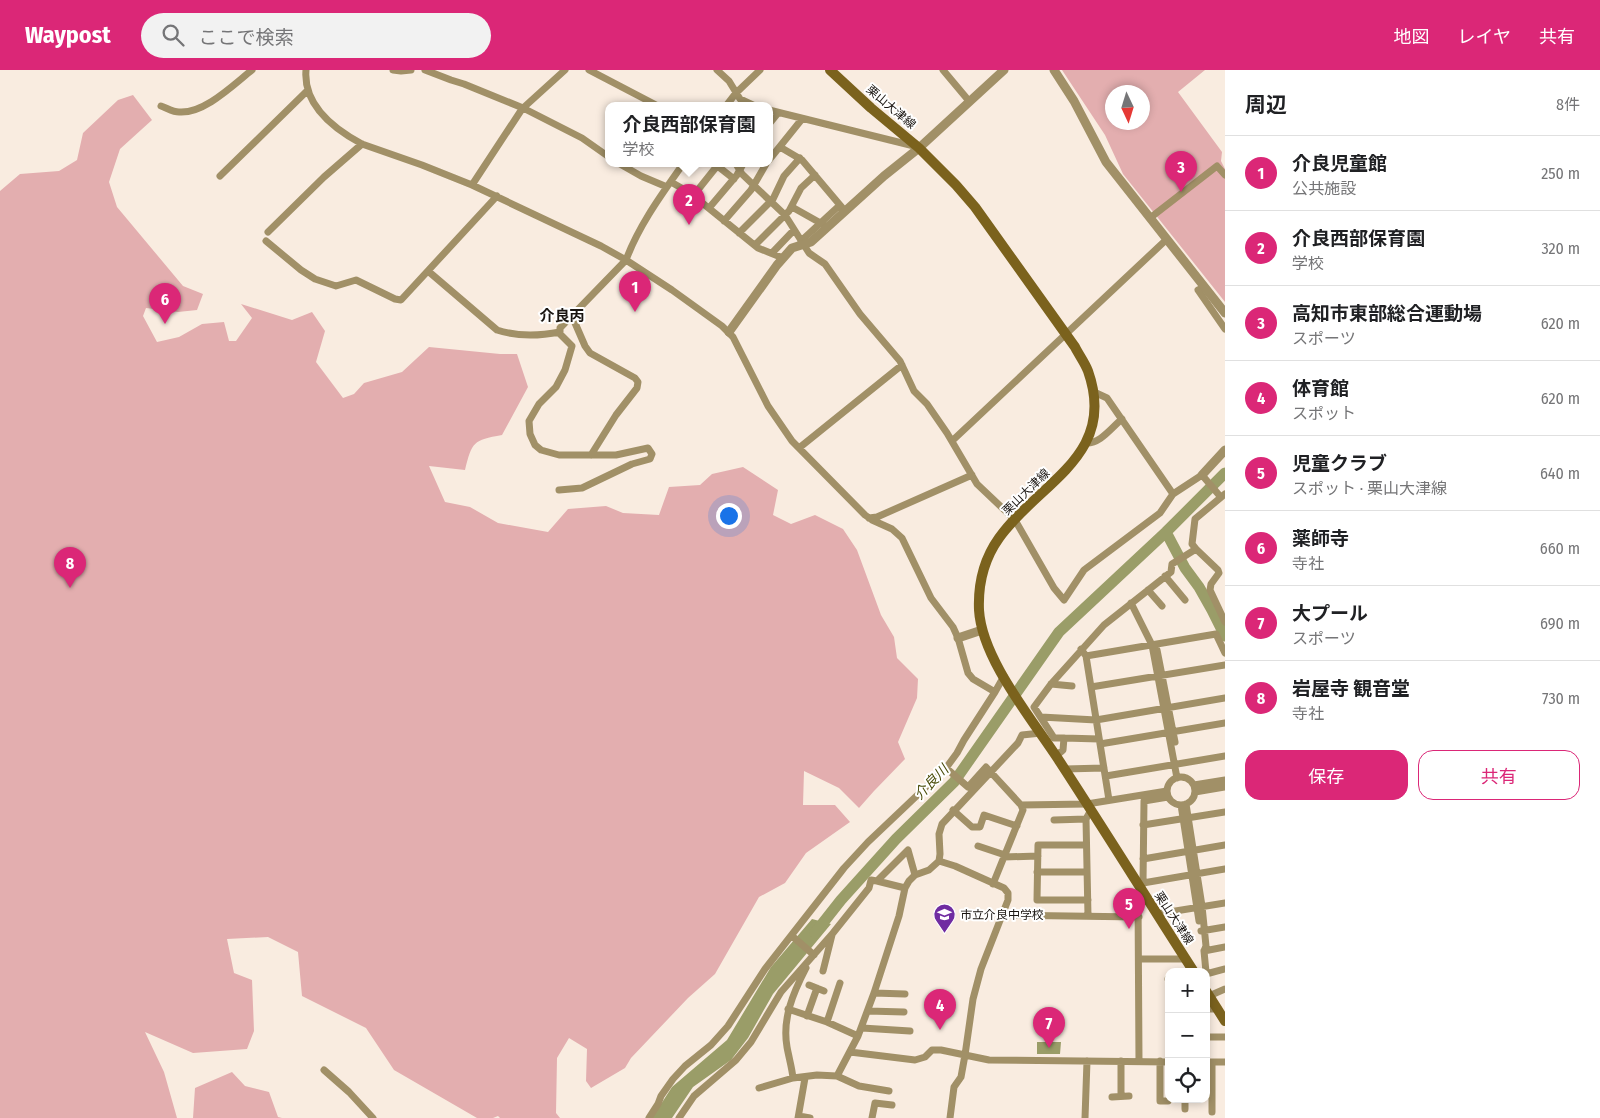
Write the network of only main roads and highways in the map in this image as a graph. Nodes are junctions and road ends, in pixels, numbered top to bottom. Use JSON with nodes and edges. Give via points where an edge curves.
{"nodes":[{"id":1,"x":830,"y":70,"type":"edge"},
{"id":2,"x":1192,"y":968,"type":"edge"},
{"id":3,"x":1210,"y":997,"type":"edge"},
{"id":4,"x":1225,"y":1021,"type":"edge"}],
"edges":[{"from":1,"to":2,"type":"main road","name":"栗山大津線","via":[[920,148],[975,207],[1066,335],[1087,370],[1094,392],[1090,433],[1071,466],[998,539],[981,582],[979,610],[982,630],[1005,679],[1088,811],[1142,886]]},
{"from":3,"to":4,"type":"main road"}]}
